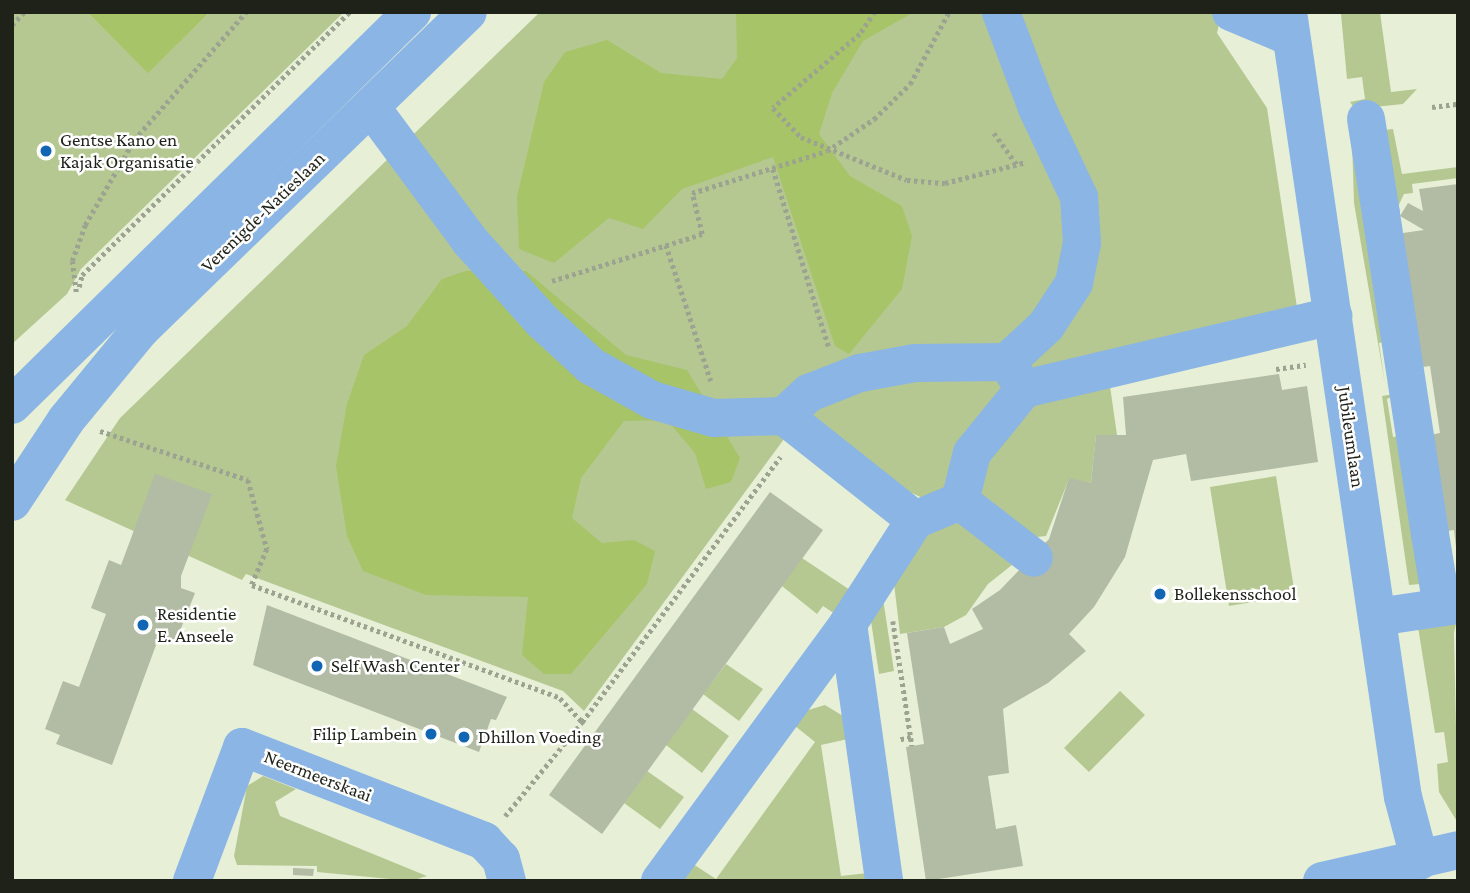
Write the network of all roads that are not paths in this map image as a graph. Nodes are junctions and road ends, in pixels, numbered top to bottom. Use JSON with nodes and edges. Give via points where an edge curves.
{"nodes":[{"id":1,"x":412,"y":12,"type":"edge"},
{"id":2,"x":468,"y":12,"type":"edge"},
{"id":3,"x":1001,"y":12,"type":"edge"},
{"id":4,"x":1231,"y":12,"type":"edge"},
{"id":5,"x":1289,"y":24,"type":"edge"},
{"id":6,"x":371,"y":107,"type":"junction"},
{"id":7,"x":1366,"y":119,"type":"dead end"},
{"id":8,"x":1334,"y":316,"type":"junction"},
{"id":9,"x":1015,"y":375,"type":"junction"},
{"id":10,"x":13,"y":402,"type":"edge"},
{"id":11,"x":66,"y":420,"type":"junction"},
{"id":12,"x":792,"y":423,"type":"junction"},
{"id":13,"x":961,"y":501,"type":"junction"},
{"id":14,"x":12,"y":502,"type":"edge"},
{"id":15,"x":915,"y":520,"type":"junction"},
{"id":16,"x":1034,"y":558,"type":"dead end"},
{"id":17,"x":1450,"y":606,"type":"edge"},
{"id":18,"x":1377,"y":617,"type":"junction"},
{"id":19,"x":848,"y":625,"type":"junction"},
{"id":20,"x":1458,"y":850,"type":"edge"},
{"id":21,"x":1420,"y":861,"type":"junction"},
{"id":22,"x":192,"y":881,"type":"edge"},
{"id":23,"x":507,"y":881,"type":"edge"},
{"id":24,"x":660,"y":881,"type":"edge"},
{"id":25,"x":884,"y":881,"type":"edge"},
{"id":26,"x":1322,"y":881,"type":"edge"}],
"edges":[{"from":1,"to":10,"type":"street","name":"Verenigde-Natieslaan","via":[[78,316]]},
{"from":2,"to":6,"type":"street","name":"Verenigde-Natieslaan"},
{"from":3,"to":9,"type":"street","via":[[1079,197],[1082,243],[1073,284]]},
{"from":4,"to":5,"type":"street"},
{"from":5,"to":8,"type":"street","name":"Jubileumlaan"},
{"from":6,"to":11,"type":"street","name":"Verenigde-Natieslaan","via":[[141,330]]},
{"from":6,"to":12,"type":"street","via":[[470,241],[591,366],[652,400],[714,418]]},
{"from":7,"to":17,"type":"street","bridge":true,"via":[[1430,534]]},
{"from":8,"to":9,"type":"street"},
{"from":8,"to":18,"type":"street","name":"Jubileumlaan"},
{"from":9,"to":12,"type":"street","via":[[915,363],[860,373],[809,393]]},
{"from":9,"to":13,"type":"street","via":[[972,453]]},
{"from":10,"to":11,"type":"street","name":"Verenigde-Natieslaan"},
{"from":11,"to":14,"type":"street","name":"Verenigde-Natieslaan"},
{"from":12,"to":15,"type":"street"},
{"from":13,"to":15,"type":"street"},
{"from":13,"to":16,"type":"street"},
{"from":15,"to":19,"type":"street"},
{"from":17,"to":18,"type":"street"},
{"from":18,"to":21,"type":"street","name":"Jubileumlaan","via":[[1403,797]]},
{"from":19,"to":24,"type":"street"},
{"from":19,"to":25,"type":"street"},
{"from":20,"to":21,"type":"street"},
{"from":21,"to":26,"type":"street"},
{"from":22,"to":23,"type":"street","name":"Neermeerskaai","via":[[242,747],[484,841],[501,859]]}]}
